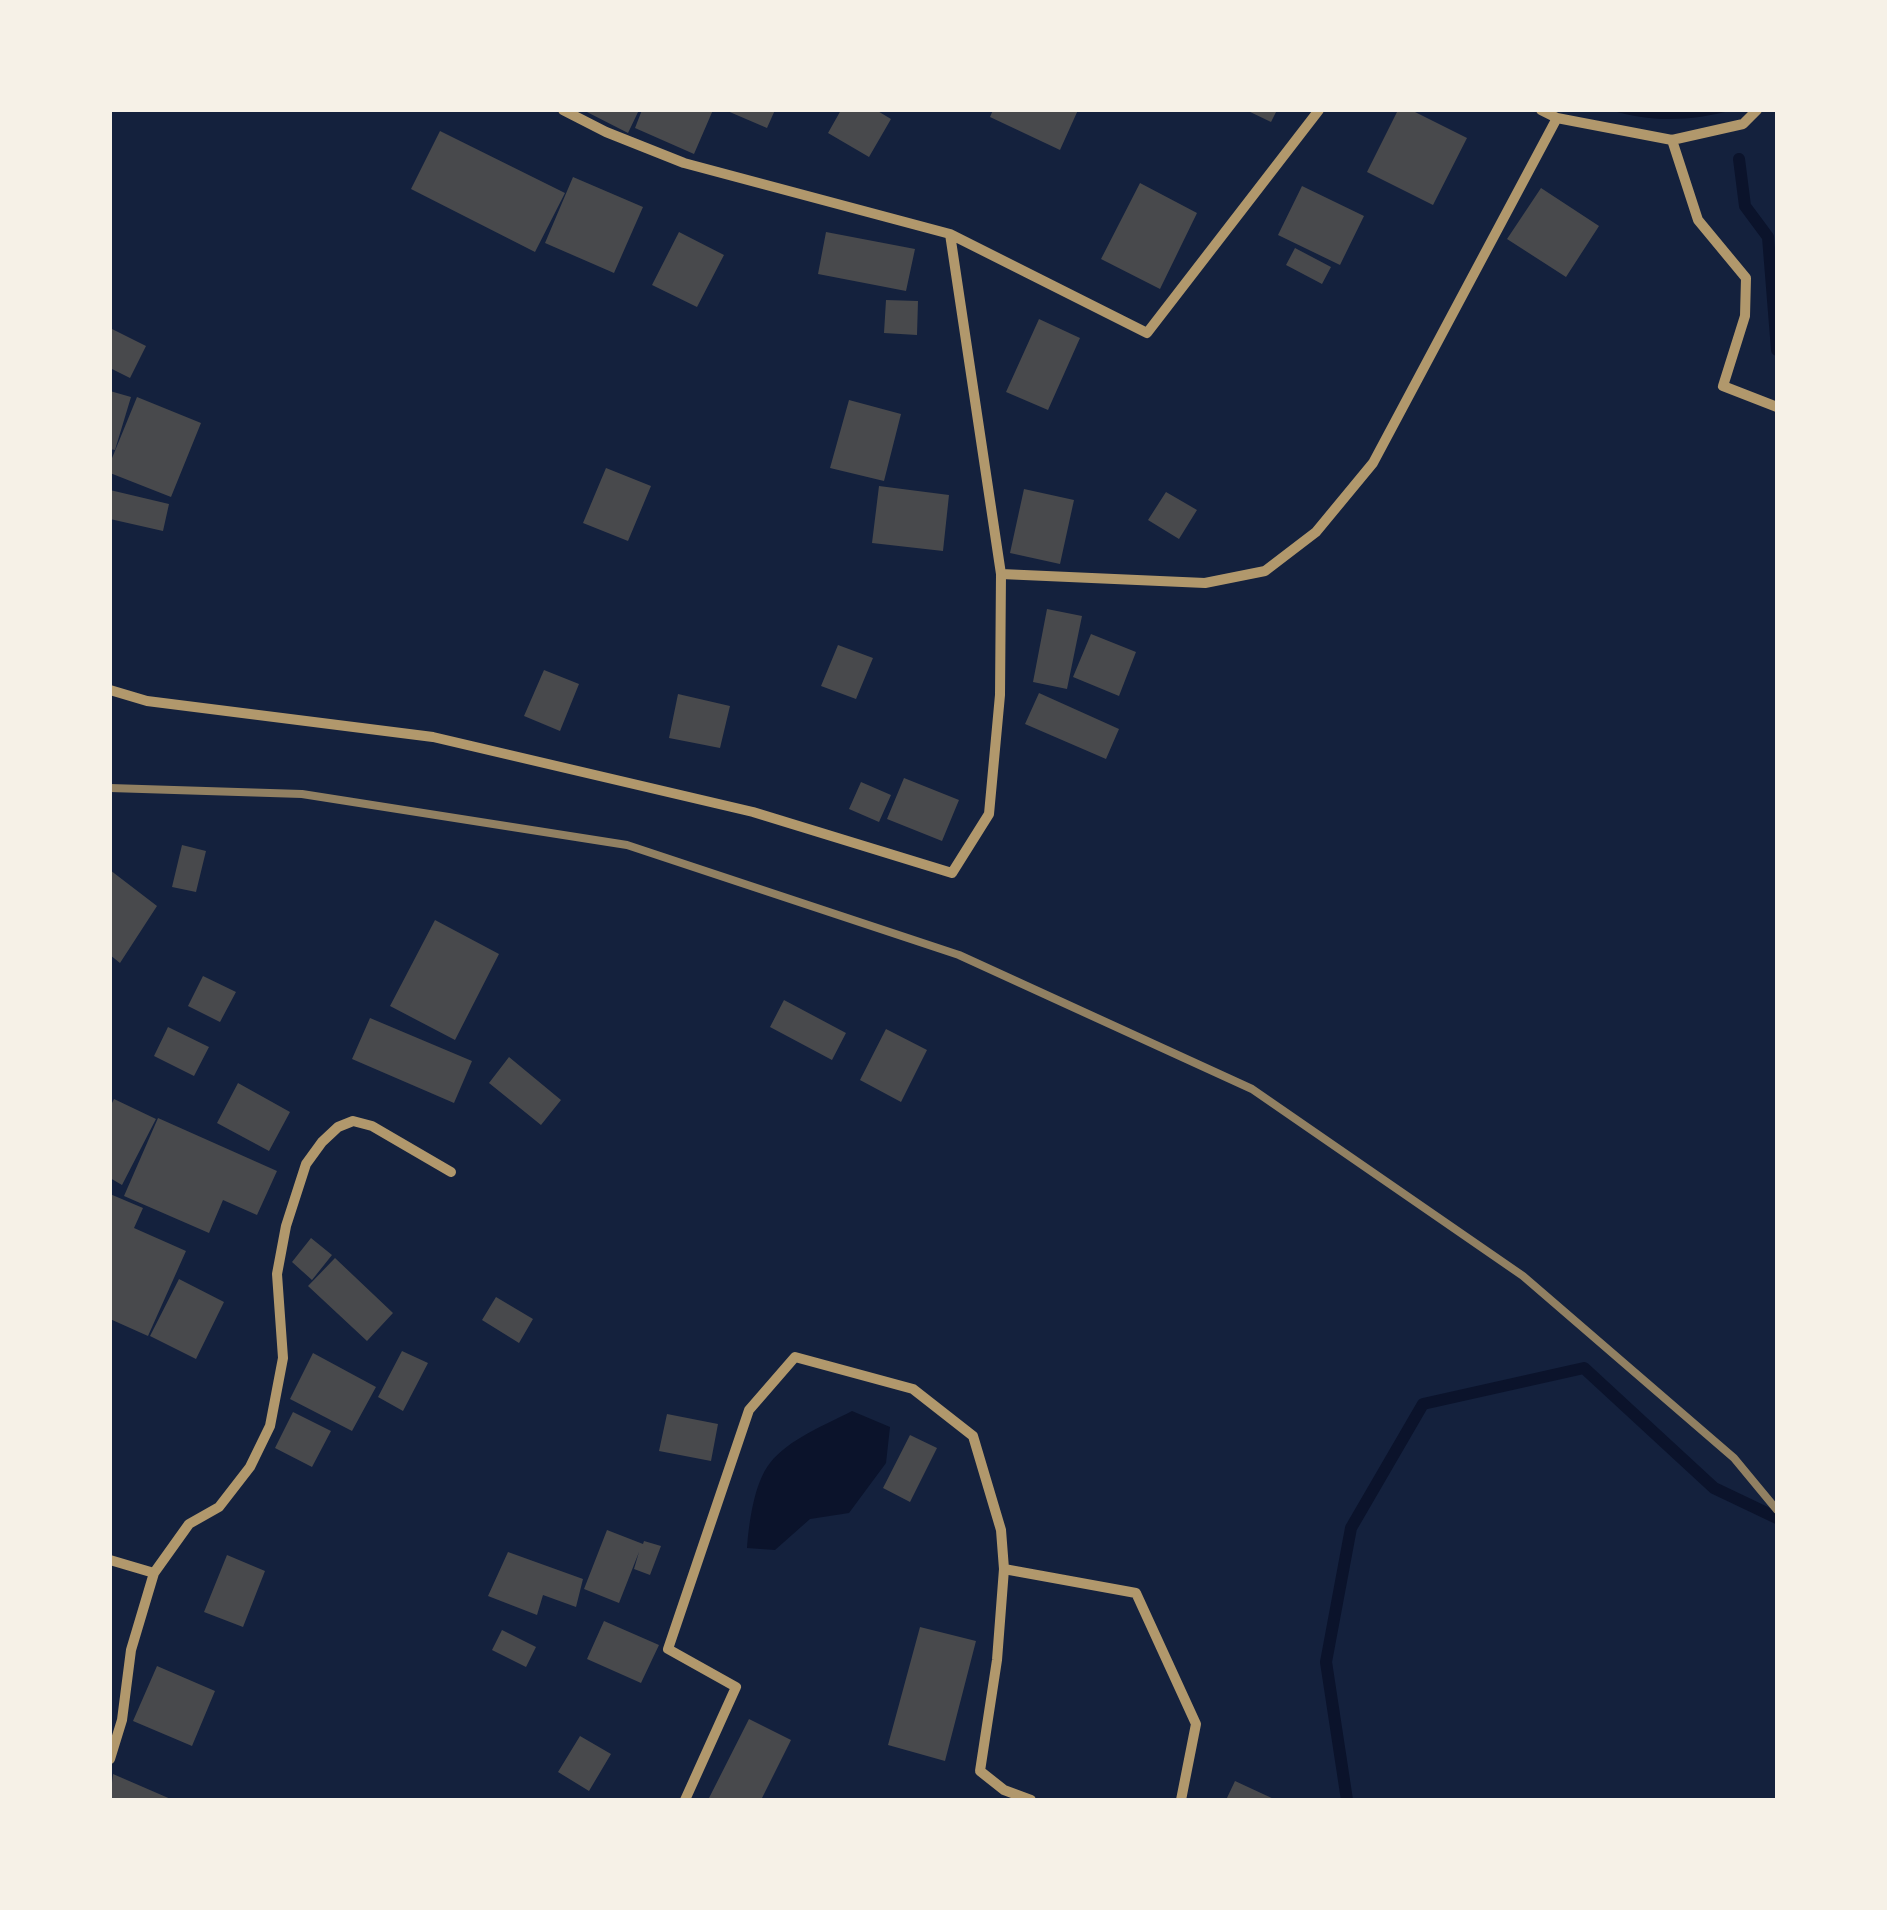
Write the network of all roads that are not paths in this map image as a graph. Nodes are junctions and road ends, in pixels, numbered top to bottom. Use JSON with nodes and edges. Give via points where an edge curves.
{"nodes":[{"id":1,"x":563,"y":110,"type":"edge"},
{"id":2,"x":1319,"y":110,"type":"edge"},
{"id":3,"x":1541,"y":110,"type":"edge"},
{"id":4,"x":1756,"y":110,"type":"edge"},
{"id":5,"x":1557,"y":118,"type":"junction"},
{"id":6,"x":1672,"y":140,"type":"junction"},
{"id":7,"x":950,"y":234,"type":"junction"},
{"id":8,"x":1777,"y":407,"type":"edge"},
{"id":9,"x":1001,"y":574,"type":"junction"},
{"id":10,"x":110,"y":690,"type":"edge"},
{"id":11,"x":451,"y":1172,"type":"dead end"},
{"id":12,"x":110,"y":1560,"type":"edge"},
{"id":13,"x":1004,"y":1569,"type":"junction"},
{"id":14,"x":154,"y":1573,"type":"junction"},
{"id":15,"x":110,"y":1759,"type":"edge"},
{"id":16,"x":685,"y":1800,"type":"edge"},
{"id":17,"x":1032,"y":1800,"type":"edge"},
{"id":18,"x":1181,"y":1800,"type":"edge"}],
"edges":[{"from":1,"to":7,"type":"street","via":[[684,163]]},
{"from":2,"to":7,"type":"street","via":[[1147,333]]},
{"from":3,"to":5,"type":"street"},
{"from":4,"to":6,"type":"street","via":[[1743,124]]},
{"from":5,"to":6,"type":"street"},
{"from":5,"to":9,"type":"street","via":[[1373,463],[1316,532],[1265,572],[1205,582]]},
{"from":6,"to":8,"type":"street","via":[[1698,220],[1746,278],[1746,316],[1723,386]]},
{"from":7,"to":9,"type":"street"},
{"from":9,"to":10,"type":"street","via":[[1000,695],[989,814],[952,874],[753,812],[434,737],[147,701]]},
{"from":11,"to":14,"type":"street","via":[[354,1122],[338,1127],[314,1153],[286,1226],[278,1274],[283,1358],[270,1426],[219,1506],[189,1524]]},
{"from":12,"to":14,"type":"street"},
{"from":13,"to":16,"type":"street","via":[[1001,1530],[973,1436],[914,1389],[794,1357],[749,1410],[668,1650],[736,1687]]},
{"from":13,"to":17,"type":"street","via":[[980,1771]]},
{"from":13,"to":18,"type":"street","via":[[1136,1593],[1196,1724]]},
{"from":14,"to":15,"type":"street"}]}
